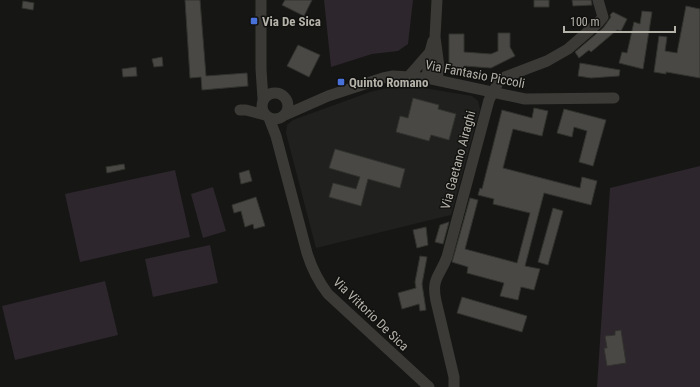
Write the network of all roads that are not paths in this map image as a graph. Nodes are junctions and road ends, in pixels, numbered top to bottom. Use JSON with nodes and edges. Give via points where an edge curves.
{"nodes":[{"id":1,"x":261,"y":0,"type":"edge"},
{"id":2,"x":437,"y":0,"type":"edge"},
{"id":3,"x":598,"y":0,"type":"edge"},
{"id":4,"x":435,"y":37,"type":"junction"},
{"id":5,"x":430,"y":52,"type":"junction"},
{"id":6,"x":261,"y":69,"type":"junction"},
{"id":7,"x":409,"y":76,"type":"junction"},
{"id":8,"x":432,"y":79,"type":"junction"},
{"id":9,"x":274,"y":92,"type":"junction"},
{"id":10,"x":493,"y":93,"type":"junction"},
{"id":11,"x":286,"y":98,"type":"junction"},
{"id":12,"x":614,"y":98,"type":"dead end"},
{"id":13,"x":262,"y":101,"type":"junction"},
{"id":14,"x":311,"y":103,"type":"junction"},
{"id":15,"x":267,"y":116,"type":"junction"},
{"id":16,"x":283,"y":116,"type":"junction"},
{"id":17,"x":276,"y":136,"type":"junction"},
{"id":18,"x":453,"y":386,"type":"edge"},
{"id":19,"x":429,"y":387,"type":"edge"}],
"edges":[{"from":1,"to":6,"type":"street","name":"Via Vittorio De Sica"},
{"from":2,"to":4,"type":"street"},
{"from":3,"to":10,"type":"street","name":"Via Gaetano Airaghi","via":[[603,17],[598,23],[568,48],[547,61],[504,77]]},
{"from":4,"to":5,"type":"street"},
{"from":4,"to":8,"type":"street","via":[[439,67]]},
{"from":5,"to":7,"type":"street"},
{"from":5,"to":8,"type":"street"},
{"from":6,"to":9,"type":"street","name":"Via Vittorio De Sica"},
{"from":6,"to":13,"type":"street","name":"Via Vittorio De Sica"},
{"from":7,"to":8,"type":"street","name":"Via Fantasio Piccoli"},
{"from":7,"to":14,"type":"street","name":"Via Fantasio Piccoli","via":[[383,78]]},
{"from":8,"to":10,"type":"street","name":"Via Fantasio Piccoli"},
{"from":9,"to":11,"type":"street"},
{"from":9,"to":13,"type":"street"},
{"from":10,"to":12,"type":"street","name":"Via Fantasio Piccoli","via":[[525,99]]},
{"from":10,"to":18,"type":"street","name":"Via Gaetano Airaghi","via":[[486,109],[447,257],[434,283],[454,377]]},
{"from":11,"to":14,"type":"street"},
{"from":11,"to":16,"type":"street","via":[[288,106]]},
{"from":13,"to":15,"type":"street","name":"Via Vittorio De Sica"},
{"from":13,"to":15,"type":"street","via":[[243,110]]},
{"from":14,"to":16,"type":"street","name":"Via Fantasio Piccoli"},
{"from":15,"to":16,"type":"street","via":[[273,119]]},
{"from":15,"to":17,"type":"street","name":"Via Vittorio De Sica"},
{"from":16,"to":17,"type":"street"},
{"from":17,"to":19,"type":"street","name":"Via Vittorio De Sica","via":[[313,272],[328,294]]}]}
